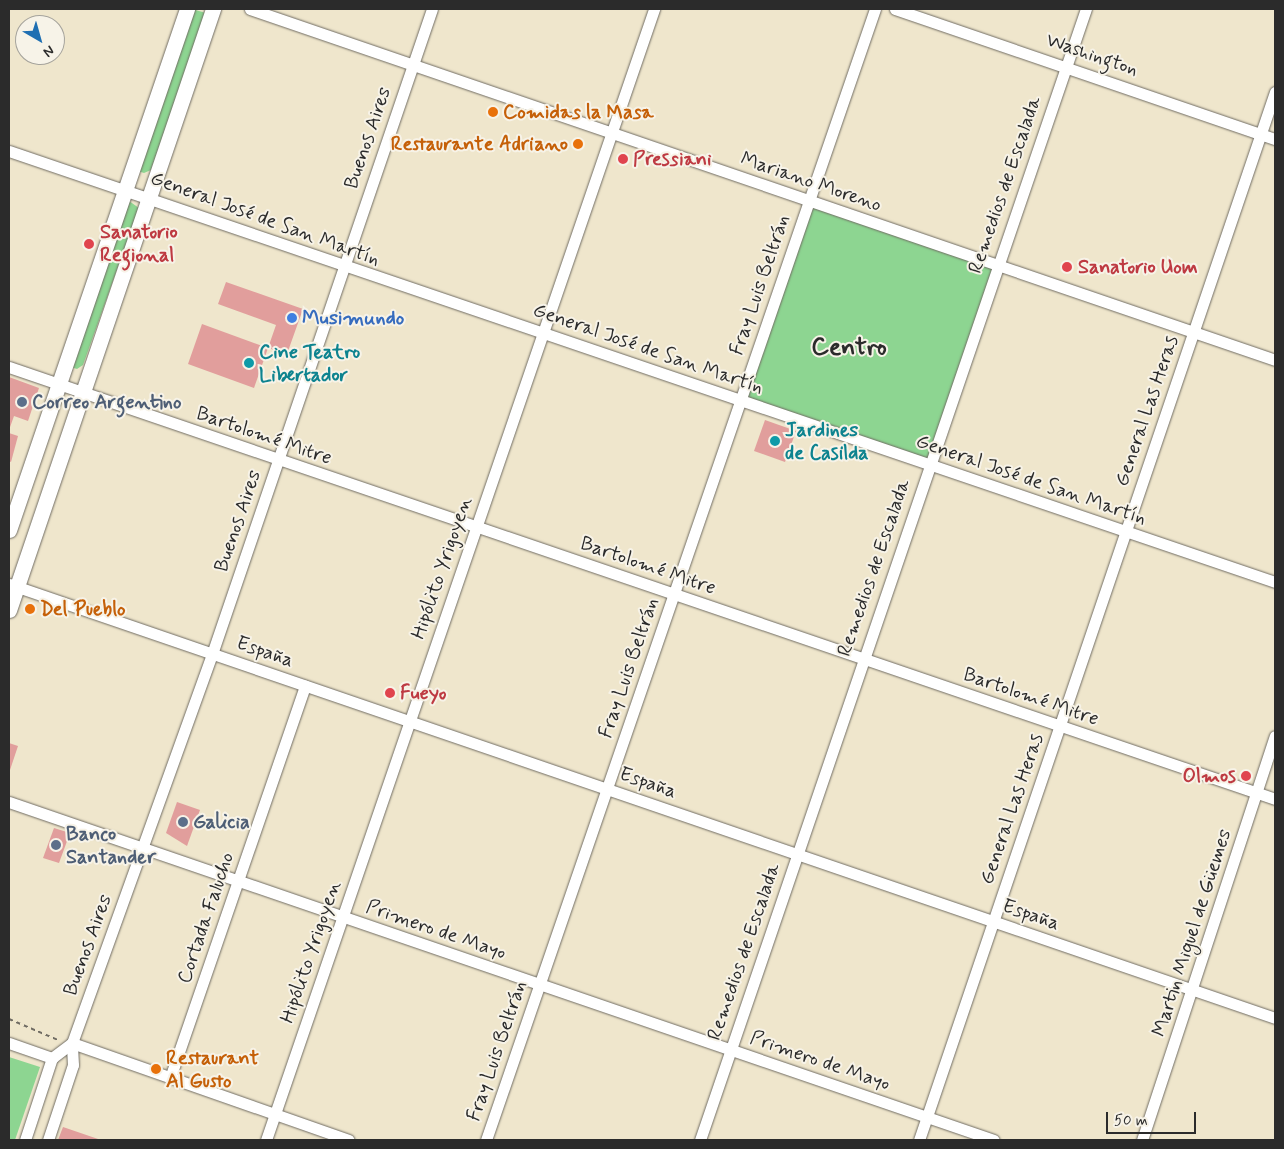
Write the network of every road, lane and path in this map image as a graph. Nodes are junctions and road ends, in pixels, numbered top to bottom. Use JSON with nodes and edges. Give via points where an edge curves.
{"nodes":[{"id":1,"x":187,"y":9,"type":"edge"},
{"id":2,"x":213,"y":9,"type":"edge"},
{"id":3,"x":250,"y":9,"type":"edge"},
{"id":4,"x":432,"y":9,"type":"edge"},
{"id":5,"x":654,"y":9,"type":"edge"},
{"id":6,"x":875,"y":9,"type":"edge"},
{"id":7,"x":895,"y":9,"type":"edge"},
{"id":8,"x":1086,"y":9,"type":"edge"},
{"id":9,"x":413,"y":65,"type":"junction"},
{"id":10,"x":1066,"y":66,"type":"junction"},
{"id":11,"x":1275,"y":92,"type":"edge"},
{"id":12,"x":612,"y":133,"type":"junction"},
{"id":13,"x":1261,"y":134,"type":"junction"},
{"id":14,"x":1275,"y":139,"type":"edge"},
{"id":15,"x":9,"y":151,"type":"edge"},
{"id":16,"x":125,"y":189,"type":"junction"},
{"id":17,"x":149,"y":197,"type":"junction"},
{"id":18,"x":809,"y":201,"type":"junction"},
{"id":19,"x":997,"y":264,"type":"junction"},
{"id":20,"x":344,"y":268,"type":"junction"},
{"id":21,"x":543,"y":333,"type":"junction"},
{"id":22,"x":1194,"y":333,"type":"junction"},
{"id":23,"x":1275,"y":360,"type":"edge"},
{"id":24,"x":9,"y":367,"type":"edge"},
{"id":25,"x":59,"y":383,"type":"junction"},
{"id":26,"x":84,"y":392,"type":"junction"},
{"id":27,"x":740,"y":400,"type":"junction"},
{"id":28,"x":278,"y":462,"type":"junction"},
{"id":29,"x":929,"y":464,"type":"junction"},
{"id":30,"x":476,"y":527,"type":"junction"},
{"id":31,"x":9,"y":530,"type":"edge"},
{"id":32,"x":1126,"y":532,"type":"junction"},
{"id":33,"x":1275,"y":582,"type":"edge"},
{"id":34,"x":13,"y":585,"type":"edge"},
{"id":35,"x":674,"y":595,"type":"junction"},
{"id":36,"x":9,"y":610,"type":"edge"},
{"id":37,"x":212,"y":654,"type":"junction"},
{"id":38,"x":864,"y":658,"type":"junction"},
{"id":39,"x":305,"y":686,"type":"junction"},
{"id":40,"x":410,"y":721,"type":"junction"},
{"id":41,"x":1060,"y":727,"type":"junction"},
{"id":42,"x":1275,"y":736,"type":"edge"},
{"id":43,"x":607,"y":789,"type":"junction"},
{"id":44,"x":1256,"y":793,"type":"junction"},
{"id":45,"x":1275,"y":799,"type":"edge"},
{"id":46,"x":9,"y":802,"type":"edge"},
{"id":47,"x":143,"y":848,"type":"junction"},
{"id":48,"x":798,"y":853,"type":"junction"},
{"id":49,"x":240,"y":881,"type":"junction"},
{"id":50,"x":342,"y":918,"type":"junction"},
{"id":51,"x":993,"y":922,"type":"junction"},
{"id":52,"x":539,"y":985,"type":"junction"},
{"id":53,"x":1194,"y":992,"type":"junction"},
{"id":54,"x":1275,"y":1018,"type":"edge"},
{"id":55,"x":9,"y":1019,"type":"edge"},
{"id":56,"x":9,"y":1043,"type":"edge"},
{"id":57,"x":69,"y":1045,"type":"junction"},
{"id":58,"x":731,"y":1050,"type":"junction"},
{"id":59,"x":52,"y":1058,"type":"junction"},
{"id":60,"x":170,"y":1078,"type":"junction"},
{"id":61,"x":276,"y":1114,"type":"junction"},
{"id":62,"x":926,"y":1118,"type":"junction"},
{"id":63,"x":25,"y":1140,"type":"edge"},
{"id":64,"x":48,"y":1140,"type":"edge"},
{"id":65,"x":266,"y":1140,"type":"edge"},
{"id":66,"x":349,"y":1140,"type":"edge"},
{"id":67,"x":486,"y":1140,"type":"edge"},
{"id":68,"x":700,"y":1140,"type":"edge"},
{"id":69,"x":919,"y":1140,"type":"edge"},
{"id":70,"x":994,"y":1140,"type":"edge"},
{"id":71,"x":1142,"y":1140,"type":"edge"}],
"edges":[{"from":1,"to":16,"type":"main road"},
{"from":2,"to":17,"type":"main road"},
{"from":3,"to":9,"type":"street","name":"Mariano Moreno"},
{"from":4,"to":9,"type":"street","name":"Buenos Aires"},
{"from":5,"to":12,"type":"street","name":"Hipólito Yrigoyen"},
{"from":6,"to":18,"type":"street","name":"Fray Luis Beltrán"},
{"from":7,"to":10,"type":"street","name":"Washington"},
{"from":8,"to":10,"type":"street","name":"Remedios de Escalada"},
{"from":9,"to":12,"type":"street","name":"Mariano Moreno"},
{"from":9,"to":20,"type":"street","name":"Buenos Aires"},
{"from":10,"to":13,"type":"street","name":"Washington"},
{"from":10,"to":19,"type":"street","name":"Remedios de Escalada"},
{"from":11,"to":13,"type":"street","name":"General Las Heras"},
{"from":12,"to":18,"type":"street","name":"Mariano Moreno"},
{"from":12,"to":21,"type":"street","name":"Hipólito Yrigoyen"},
{"from":13,"to":14,"type":"street","name":"Washington"},
{"from":13,"to":22,"type":"street","name":"General Las Heras"},
{"from":15,"to":16,"type":"street","name":"General José de San Martín"},
{"from":16,"to":17,"type":"street","name":"General José de San Martín"},
{"from":16,"to":25,"type":"main road"},
{"from":17,"to":20,"type":"street","name":"General José de San Martín"},
{"from":17,"to":26,"type":"main road"},
{"from":18,"to":19,"type":"street","name":"Mariano Moreno"},
{"from":18,"to":27,"type":"street","name":"Fray Luis Beltrán"},
{"from":19,"to":22,"type":"street","name":"Mariano Moreno"},
{"from":19,"to":29,"type":"street","name":"Remedios de Escalada"},
{"from":20,"to":21,"type":"street","name":"General José de San Martín"},
{"from":20,"to":28,"type":"street","name":"Buenos Aires"},
{"from":21,"to":27,"type":"street","name":"General José de San Martín"},
{"from":21,"to":30,"type":"street","name":"Hipólito Yrigoyen"},
{"from":22,"to":23,"type":"street","name":"Mariano Moreno"},
{"from":22,"to":32,"type":"street","name":"General Las Heras"},
{"from":24,"to":25,"type":"street","name":"Bartolomé Mitre"},
{"from":25,"to":26,"type":"street","name":"Bartolomé Mitre"},
{"from":25,"to":31,"type":"main road"},
{"from":26,"to":28,"type":"street","name":"Bartolomé Mitre"},
{"from":26,"to":34,"type":"main road"},
{"from":27,"to":29,"type":"street","name":"General José de San Martín"},
{"from":27,"to":35,"type":"street","name":"Fray Luis Beltrán"},
{"from":28,"to":30,"type":"street","name":"Bartolomé Mitre"},
{"from":28,"to":37,"type":"street","name":"Buenos Aires"},
{"from":29,"to":32,"type":"street","name":"General José de San Martín"},
{"from":29,"to":38,"type":"street","name":"Remedios de Escalada"},
{"from":30,"to":35,"type":"street","name":"Bartolomé Mitre"},
{"from":30,"to":40,"type":"street","name":"Hipólito Yrigoyen"},
{"from":32,"to":33,"type":"street","name":"General José de San Martín"},
{"from":32,"to":41,"type":"street","name":"General Las Heras"},
{"from":34,"to":36,"type":"main road"},
{"from":34,"to":37,"type":"street","name":"España"},
{"from":35,"to":38,"type":"street","name":"Bartolomé Mitre"},
{"from":35,"to":43,"type":"street","name":"Fray Luis Beltrán"},
{"from":37,"to":39,"type":"street","name":"España"},
{"from":37,"to":47,"type":"street","name":"Buenos Aires"},
{"from":38,"to":41,"type":"street","name":"Bartolomé Mitre"},
{"from":38,"to":48,"type":"street","name":"Remedios de Escalada"},
{"from":39,"to":40,"type":"street","name":"España"},
{"from":39,"to":49,"type":"street","name":"Cortada Falucho"},
{"from":40,"to":43,"type":"street","name":"España"},
{"from":40,"to":50,"type":"street","name":"Hipólito Yrigoyen"},
{"from":41,"to":44,"type":"street","name":"Bartolomé Mitre"},
{"from":41,"to":51,"type":"street","name":"General Las Heras"},
{"from":42,"to":44,"type":"street","name":"Martin Miguel de Güemes"},
{"from":43,"to":48,"type":"street","name":"España"},
{"from":43,"to":52,"type":"street","name":"Fray Luis Beltrán"},
{"from":44,"to":45,"type":"street","name":"Bartolomé Mitre"},
{"from":44,"to":53,"type":"street","name":"Martin Miguel de Güemes"},
{"from":46,"to":47,"type":"street","name":"Primero de Mayo"},
{"from":47,"to":49,"type":"street","name":"Primero de Mayo"},
{"from":47,"to":57,"type":"street","name":"Buenos Aires"},
{"from":48,"to":51,"type":"street","name":"España"},
{"from":48,"to":58,"type":"street","name":"Remedios de Escalada"},
{"from":49,"to":50,"type":"street","name":"Primero de Mayo"},
{"from":49,"to":60,"type":"street","name":"Cortada Falucho"},
{"from":50,"to":52,"type":"street","name":"Primero de Mayo"},
{"from":50,"to":61,"type":"street","name":"Hipólito Yrigoyen"},
{"from":51,"to":53,"type":"street","name":"España"},
{"from":51,"to":62,"type":"street","name":"General Las Heras"},
{"from":52,"to":58,"type":"street","name":"Primero de Mayo"},
{"from":52,"to":67,"type":"street","name":"Fray Luis Beltrán"},
{"from":53,"to":54,"type":"street","name":"España"},
{"from":53,"to":71,"type":"street","name":"Martin Miguel de Güemes"},
{"from":55,"to":57,"type":"path","via":[[52,1034]]},
{"from":56,"to":59,"type":"street"},
{"from":57,"to":59,"type":"street","name":"Buenos Aires"},
{"from":57,"to":60,"type":"street"},
{"from":57,"to":64,"type":"street","name":"Buenos Aires","via":[[73,1065]]},
{"from":58,"to":62,"type":"street","name":"Primero de Mayo"},
{"from":58,"to":68,"type":"street","name":"Remedios de Escalada"},
{"from":59,"to":63,"type":"street"},
{"from":60,"to":61,"type":"street"},
{"from":61,"to":65,"type":"street","name":"Hipólito Yrigoyen"},
{"from":61,"to":66,"type":"street"},
{"from":62,"to":69,"type":"street","name":"General Las Heras"},
{"from":62,"to":70,"type":"street","name":"Primero de Mayo"}]}
